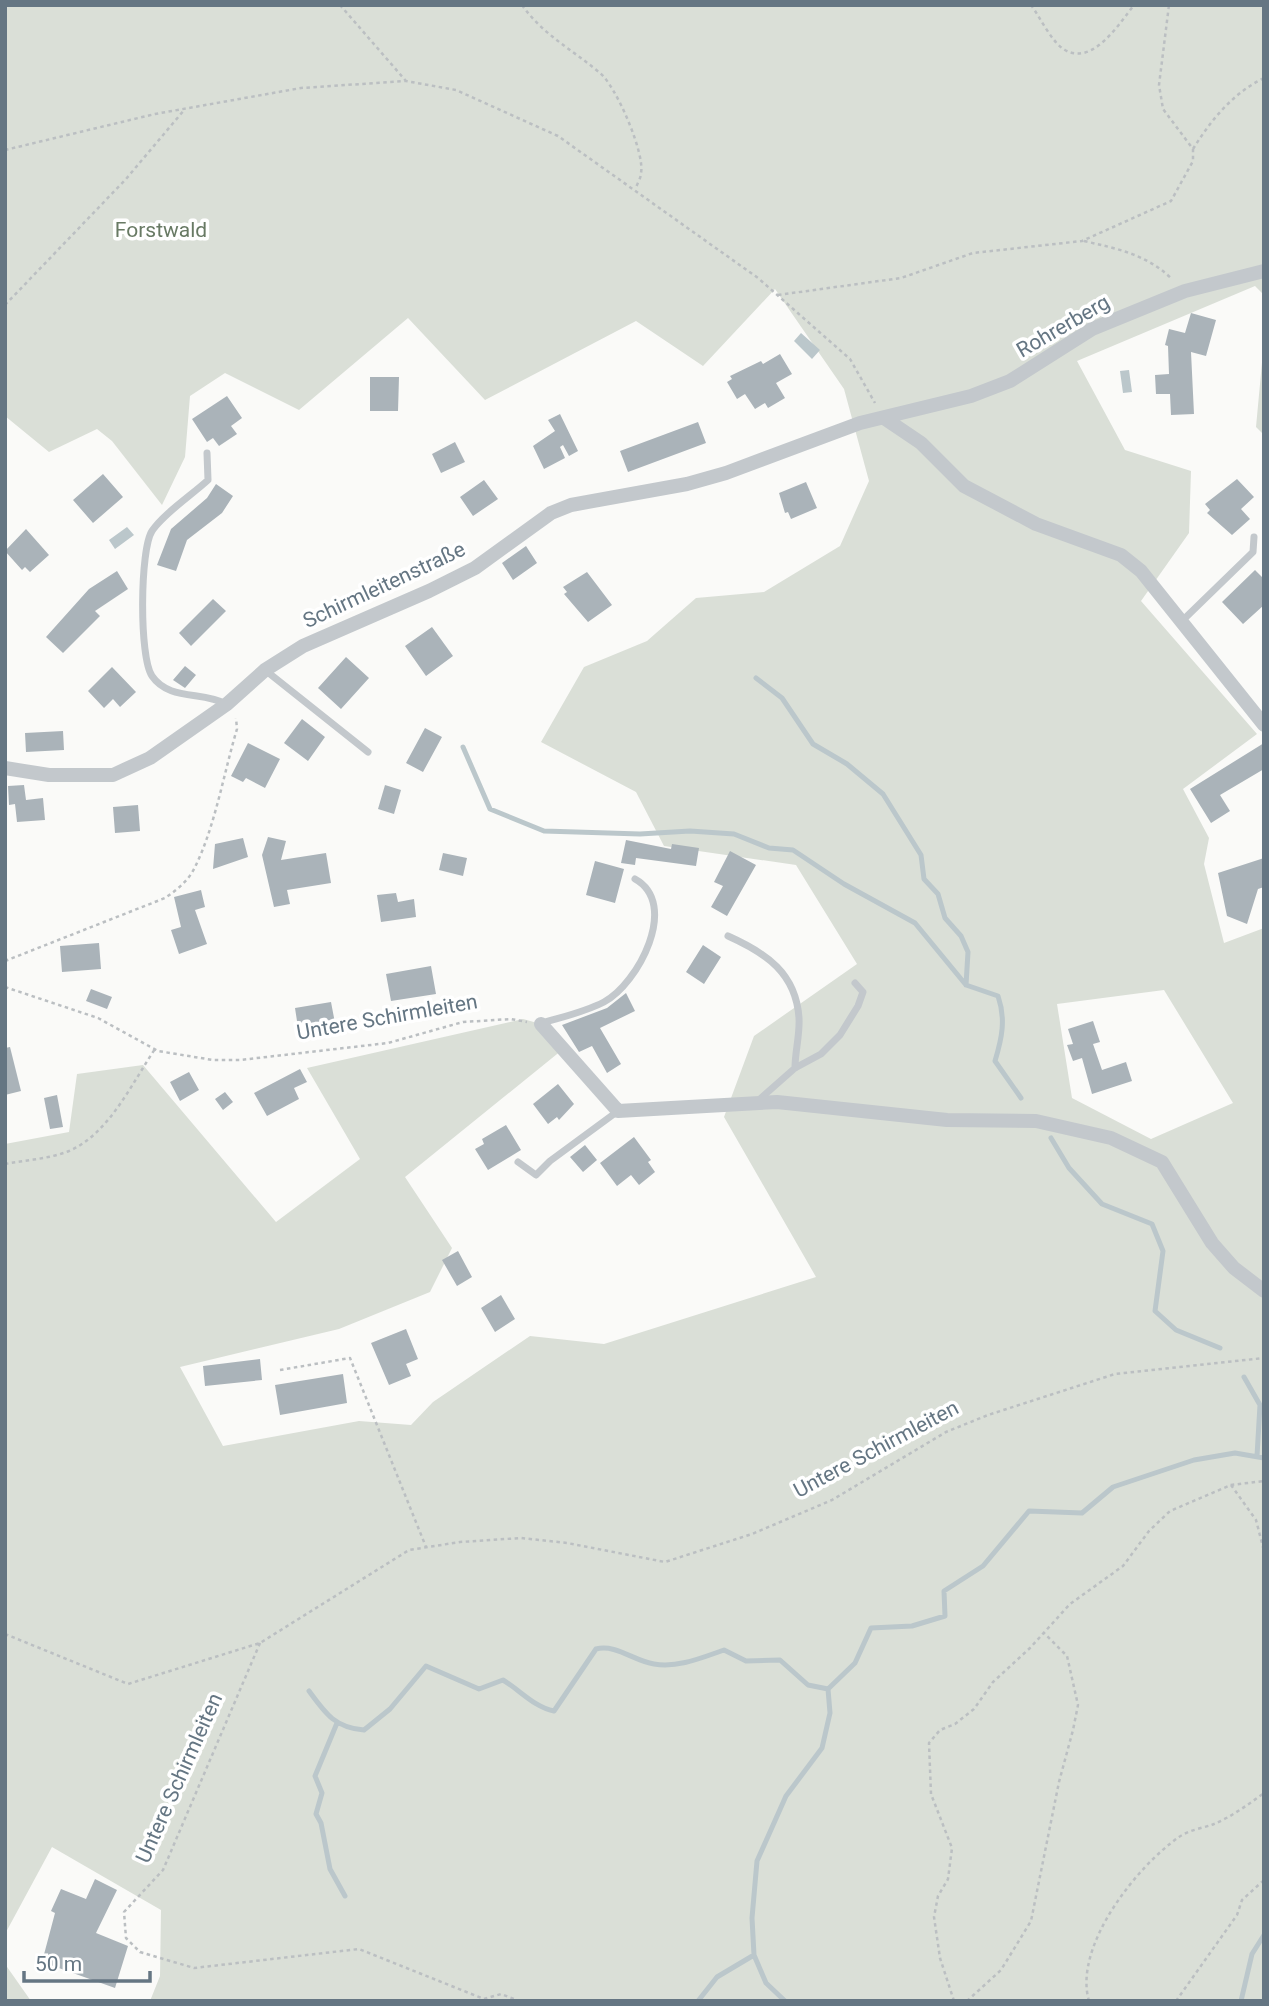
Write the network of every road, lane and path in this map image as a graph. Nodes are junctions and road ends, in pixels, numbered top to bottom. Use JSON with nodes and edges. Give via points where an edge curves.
{"nodes":[{"id":1,"x":340,"y":5,"type":"edge"},
{"id":2,"x":522,"y":5,"type":"edge"},
{"id":3,"x":1031,"y":5,"type":"edge"},
{"id":4,"x":1134,"y":5,"type":"edge"},
{"id":5,"x":1169,"y":5,"type":"edge"},
{"id":6,"x":1264,"y":78,"type":"edge"},
{"id":7,"x":406,"y":81,"type":"junction"},
{"id":8,"x":185,"y":109,"type":"junction"},
{"id":9,"x":1193,"y":149,"type":"junction"},
{"id":10,"x":5,"y":150,"type":"edge"},
{"id":11,"x":636,"y":188,"type":"junction"},
{"id":12,"x":1082,"y":241,"type":"junction"},
{"id":13,"x":1264,"y":271,"type":"edge"},
{"id":14,"x":1185,"y":292,"type":"junction"},
{"id":15,"x":778,"y":295,"type":"junction"},
{"id":16,"x":5,"y":305,"type":"edge"},
{"id":17,"x":884,"y":418,"type":"junction"},
{"id":18,"x":207,"y":453,"type":"dead end"},
{"id":19,"x":1254,"y":537,"type":"dead end"},
{"id":20,"x":1182,"y":621,"type":"junction"},
{"id":21,"x":265,"y":670,"type":"junction"},
{"id":22,"x":227,"y":704,"type":"junction"},
{"id":23,"x":1264,"y":725,"type":"edge"},
{"id":24,"x":368,"y":752,"type":"dead end"},
{"id":25,"x":5,"y":768,"type":"edge"},
{"id":26,"x":635,"y":879,"type":"dead end"},
{"id":27,"x":728,"y":936,"type":"dead end"},
{"id":28,"x":5,"y":961,"type":"edge"},
{"id":29,"x":855,"y":983,"type":"dead end"},
{"id":30,"x":5,"y":986,"type":"edge"},
{"id":31,"x":541,"y":1024,"type":"junction"},
{"id":32,"x":155,"y":1049,"type":"junction"},
{"id":33,"x":795,"y":1068,"type":"junction"},
{"id":34,"x":763,"y":1103,"type":"junction"},
{"id":35,"x":618,"y":1111,"type":"junction"},
{"id":36,"x":518,"y":1162,"type":"dead end"},
{"id":37,"x":5,"y":1164,"type":"edge"},
{"id":38,"x":1264,"y":1291,"type":"edge"},
{"id":39,"x":1264,"y":1358,"type":"edge"},
{"id":40,"x":280,"y":1370,"type":"dead end"},
{"id":41,"x":1264,"y":1481,"type":"edge"},
{"id":42,"x":1231,"y":1485,"type":"junction"},
{"id":43,"x":426,"y":1547,"type":"junction"},
{"id":44,"x":1264,"y":1551,"type":"edge"},
{"id":45,"x":1044,"y":1633,"type":"junction"},
{"id":46,"x":5,"y":1634,"type":"edge"},
{"id":47,"x":260,"y":1643,"type":"junction"},
{"id":48,"x":1264,"y":1793,"type":"edge"},
{"id":49,"x":1264,"y":1880,"type":"edge"},
{"id":50,"x":519,"y":2001,"type":"edge"},
{"id":51,"x":954,"y":2001,"type":"edge"},
{"id":52,"x":967,"y":2001,"type":"edge"},
{"id":53,"x":1089,"y":2001,"type":"edge"},
{"id":54,"x":1176,"y":2001,"type":"edge"}],
"edges":[{"from":1,"to":7,"type":"path"},
{"from":2,"to":11,"type":"path","via":[[564,48],[603,75],[626,116],[639,155],[642,172]]},
{"from":3,"to":4,"type":"path","via":[[1063,49],[1078,53],[1098,47]]},
{"from":5,"to":9,"type":"path","via":[[1159,85],[1163,109]]},
{"from":6,"to":9,"type":"path","via":[[1208,124]]},
{"from":7,"to":8,"type":"path","via":[[301,88]]},
{"from":7,"to":11,"type":"path","via":[[456,90],[558,136]]},
{"from":8,"to":10,"type":"path"},
{"from":8,"to":16,"type":"path","via":[[126,179]]},
{"from":9,"to":12,"type":"path","via":[[1193,161],[1171,201]]},
{"from":11,"to":15,"type":"path"},
{"from":12,"to":14,"type":"path","via":[[1139,255]]},
{"from":12,"to":15,"type":"path","via":[[973,253],[901,278]]},
{"from":13,"to":14,"type":"street","name":"Rohrerberg"},
{"from":14,"to":17,"type":"street","name":"Rohrerberg","via":[[1092,329],[1010,382]]},
{"from":15,"to":17,"type":"path","via":[[850,359]]},
{"from":17,"to":20,"type":"street","via":[[921,443],[964,486],[1035,523],[1121,555],[1141,571]]},
{"from":17,"to":21,"type":"street","name":"Schirmleitenstraße","via":[[726,473],[551,513],[475,568],[303,646]]},
{"from":18,"to":22,"type":"lane","via":[[208,480],[151,532],[142,622],[152,676],[168,689]]},
{"from":19,"to":20,"type":"lane","via":[[1253,552]]},
{"from":20,"to":23,"type":"street"},
{"from":21,"to":22,"type":"street","name":"Schirmleitenstraße"},
{"from":21,"to":24,"type":"lane"},
{"from":22,"to":25,"type":"street","name":"Schirmleitenstraße","via":[[150,758],[113,775],[49,775]]},
{"from":22,"to":28,"type":"path","via":[[236,713],[237,729],[195,868],[179,888]]},
{"from":26,"to":31,"type":"lane","via":[[645,884],[657,919],[632,975],[606,1001]]},
{"from":27,"to":33,"type":"lane","via":[[778,964],[793,987],[799,1018]]},
{"from":29,"to":33,"type":"lane","via":[[863,992],[840,1035],[821,1054]]},
{"from":30,"to":32,"type":"path","name":"Untere Schirmleiten","via":[[98,1018]]},
{"from":31,"to":32,"type":"path","name":"Untere Schirmleiten","via":[[511,1019],[463,1022],[388,1043],[240,1060]]},
{"from":31,"to":35,"type":"street"},
{"from":32,"to":37,"type":"path","via":[[90,1138],[52,1156]]},
{"from":33,"to":34,"type":"lane","via":[[761,1098]]},
{"from":34,"to":35,"type":"street"},
{"from":34,"to":38,"type":"street","via":[[947,1119],[1036,1121],[1111,1138],[1162,1162],[1212,1243]]},
{"from":35,"to":36,"type":"lane","via":[[536,1175]]},
{"from":39,"to":43,"type":"path","name":"Untere Schirmleiten","via":[[1115,1374],[988,1415],[946,1432],[832,1500],[752,1534],[665,1562],[521,1538]]},
{"from":40,"to":43,"type":"path","via":[[350,1358]]},
{"from":41,"to":42,"type":"path"},
{"from":42,"to":44,"type":"path","via":[[1256,1520]]},
{"from":42,"to":45,"type":"path","via":[[1170,1511],[1123,1566],[1070,1604]]},
{"from":43,"to":47,"type":"path","name":"Untere Schirmleiten","via":[[409,1550]]},
{"from":45,"to":51,"type":"path","via":[[993,1682],[975,1709],[940,1730],[929,1743],[931,1794],[952,1847],[948,1879],[938,1896],[934,1917],[940,1958]]},
{"from":45,"to":52,"type":"path","via":[[1067,1656],[1078,1705],[1073,1730],[1031,1920],[1001,1970]]},
{"from":46,"to":47,"type":"path","name":"Untere Schirmleiten","via":[[128,1684]]},
{"from":47,"to":50,"type":"path","name":"Untere Schirmleiten","via":[[163,1870],[124,1912],[126,1938],[140,1952],[194,1968],[359,1949],[484,1999],[501,1994]]},
{"from":48,"to":53,"type":"path","via":[[1216,1823],[1181,1835],[1121,1893],[1088,1959],[1084,1984]]},
{"from":49,"to":54,"type":"path","via":[[1242,1900],[1237,1915]]}]}
